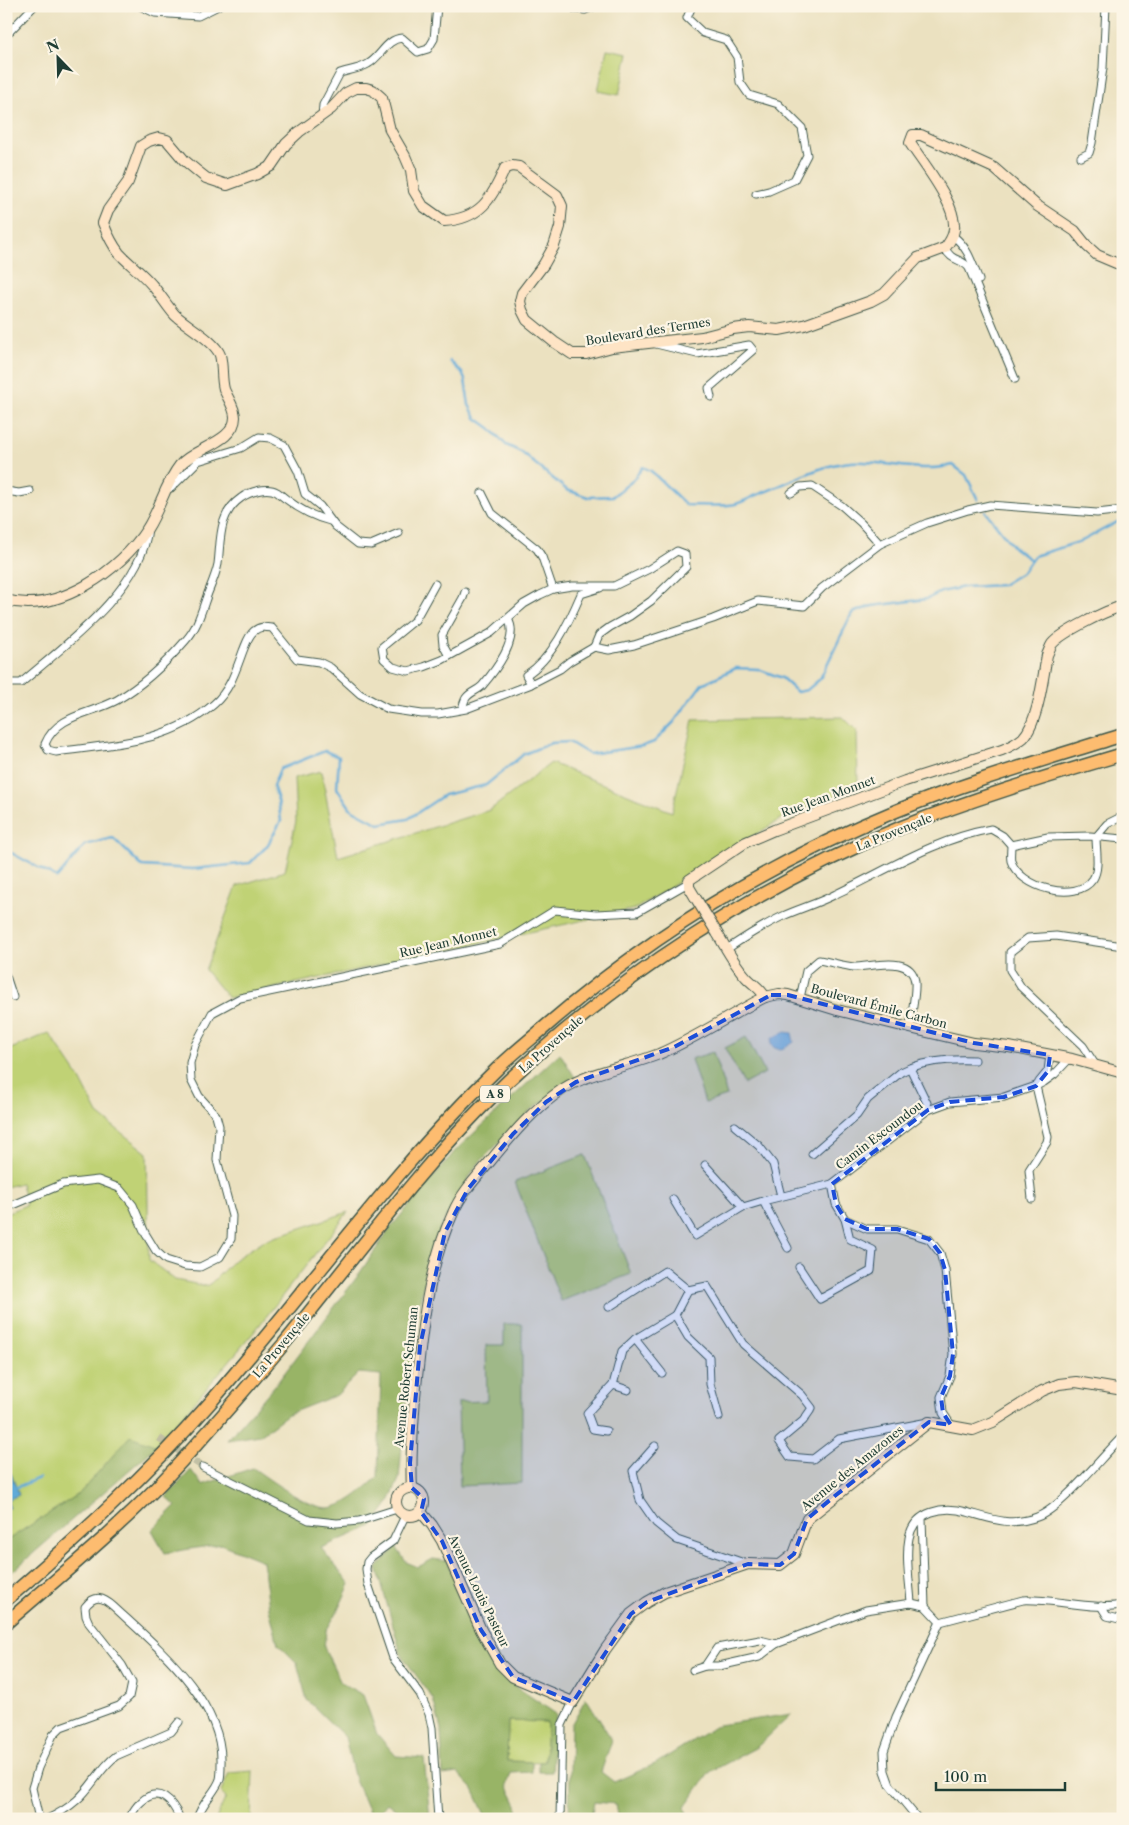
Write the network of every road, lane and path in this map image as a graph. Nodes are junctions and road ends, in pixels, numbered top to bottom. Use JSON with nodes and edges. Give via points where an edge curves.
{"nodes":[{"id":1,"x":34,"y":6,"type":"edge"},
{"id":2,"x":140,"y":6,"type":"edge"},
{"id":3,"x":218,"y":6,"type":"edge"},
{"id":4,"x":437,"y":6,"type":"edge"},
{"id":5,"x":573,"y":6,"type":"edge"},
{"id":6,"x":595,"y":6,"type":"edge"},
{"id":7,"x":692,"y":6,"type":"edge"},
{"id":8,"x":1106,"y":6,"type":"edge"},
{"id":9,"x":6,"y":35,"type":"edge"},
{"id":10,"x":322,"y":116,"type":"junction"},
{"id":11,"x":1081,"y":157,"type":"dead end"},
{"id":12,"x":756,"y":194,"type":"dead end"},
{"id":13,"x":953,"y":236,"type":"junction"},
{"id":14,"x":945,"y":248,"type":"junction"},
{"id":15,"x":1123,"y":266,"type":"edge"},
{"id":16,"x":649,"y":342,"type":"junction"},
{"id":17,"x":1008,"y":349,"type":"dead end"},
{"id":18,"x":1015,"y":379,"type":"dead end"},
{"id":19,"x":711,"y":396,"type":"dead end"},
{"id":20,"x":165,"y":490,"type":"junction"},
{"id":21,"x":6,"y":491,"type":"edge"},
{"id":22,"x":30,"y":491,"type":"dead end"},
{"id":23,"x":482,"y":493,"type":"dead end"},
{"id":24,"x":791,"y":493,"type":"dead end"},
{"id":25,"x":1123,"y":510,"type":"edge"},
{"id":26,"x":330,"y":521,"type":"junction"},
{"id":27,"x":148,"y":528,"type":"junction"},
{"id":28,"x":399,"y":533,"type":"dead end"},
{"id":29,"x":880,"y":544,"type":"junction"},
{"id":30,"x":435,"y":584,"type":"dead end"},
{"id":31,"x":605,"y":586,"type":"junction"},
{"id":32,"x":553,"y":589,"type":"junction"},
{"id":33,"x":465,"y":592,"type":"dead end"},
{"id":34,"x":6,"y":600,"type":"edge"},
{"id":35,"x":1123,"y":606,"type":"edge"},
{"id":36,"x":508,"y":619,"type":"junction"},
{"id":37,"x":594,"y":647,"type":"junction"},
{"id":38,"x":449,"y":656,"type":"junction"},
{"id":39,"x":6,"y":682,"type":"edge"},
{"id":40,"x":531,"y":684,"type":"junction"},
{"id":41,"x":462,"y":709,"type":"junction"},
{"id":42,"x":1123,"y":736,"type":"edge"},
{"id":43,"x":1123,"y":754,"type":"edge"},
{"id":44,"x":1123,"y":816,"type":"edge"},
{"id":45,"x":1096,"y":837,"type":"junction"},
{"id":46,"x":1123,"y":839,"type":"edge"},
{"id":47,"x":1011,"y":845,"type":"junction"},
{"id":48,"x":688,"y":883,"type":"junction"},
{"id":49,"x":1123,"y":946,"type":"edge"},
{"id":50,"x":727,"y":949,"type":"junction"},
{"id":51,"x":6,"y":976,"type":"edge"},
{"id":52,"x":14,"y":997,"type":"dead end"},
{"id":53,"x":765,"y":997,"type":"junction"},
{"id":54,"x":800,"y":998,"type":"junction"},
{"id":55,"x":910,"y":1028,"type":"junction"},
{"id":56,"x":1050,"y":1055,"type":"junction"},
{"id":57,"x":1070,"y":1058,"type":"junction"},
{"id":58,"x":975,"y":1060,"type":"dead end"},
{"id":59,"x":1096,"y":1067,"type":"junction"},
{"id":60,"x":910,"y":1068,"type":"junction"},
{"id":61,"x":1123,"y":1073,"type":"edge"},
{"id":62,"x":1036,"y":1086,"type":"junction"},
{"id":63,"x":928,"y":1110,"type":"junction"},
{"id":64,"x":736,"y":1126,"type":"dead end"},
{"id":65,"x":812,"y":1154,"type":"dead end"},
{"id":66,"x":705,"y":1165,"type":"dead end"},
{"id":67,"x":832,"y":1184,"type":"junction"},
{"id":68,"x":781,"y":1196,"type":"junction"},
{"id":69,"x":673,"y":1199,"type":"dead end"},
{"id":70,"x":1032,"y":1199,"type":"dead end"},
{"id":71,"x":763,"y":1201,"type":"junction"},
{"id":72,"x":743,"y":1207,"type":"junction"},
{"id":73,"x":6,"y":1208,"type":"edge"},
{"id":74,"x":845,"y":1219,"type":"junction"},
{"id":75,"x":788,"y":1248,"type":"dead end"},
{"id":76,"x":799,"y":1266,"type":"dead end"},
{"id":77,"x":688,"y":1290,"type":"junction"},
{"id":78,"x":609,"y":1307,"type":"dead end"},
{"id":79,"x":676,"y":1315,"type":"junction"},
{"id":80,"x":635,"y":1338,"type":"junction"},
{"id":81,"x":662,"y":1373,"type":"dead end"},
{"id":82,"x":613,"y":1385,"type":"junction"},
{"id":83,"x":628,"y":1390,"type":"dead end"},
{"id":84,"x":1123,"y":1390,"type":"edge"},
{"id":85,"x":719,"y":1417,"type":"dead end"},
{"id":86,"x":928,"y":1422,"type":"junction"},
{"id":87,"x":951,"y":1425,"type":"junction"},
{"id":88,"x":606,"y":1431,"type":"dead end"},
{"id":89,"x":1123,"y":1436,"type":"edge"},
{"id":90,"x":656,"y":1446,"type":"dead end"},
{"id":91,"x":203,"y":1467,"type":"tunnel mouth"},
{"id":92,"x":412,"y":1488,"type":"junction"},
{"id":93,"x":420,"y":1512,"type":"junction"},
{"id":94,"x":401,"y":1513,"type":"junction"},
{"id":95,"x":922,"y":1518,"type":"junction"},
{"id":96,"x":748,"y":1564,"type":"junction"},
{"id":97,"x":6,"y":1600,"type":"edge"},
{"id":98,"x":911,"y":1603,"type":"junction"},
{"id":99,"x":1123,"y":1604,"type":"edge"},
{"id":100,"x":925,"y":1606,"type":"junction"},
{"id":101,"x":1100,"y":1606,"type":"junction"},
{"id":102,"x":1123,"y":1620,"type":"edge"},
{"id":103,"x":940,"y":1622,"type":"junction"},
{"id":104,"x":6,"y":1623,"type":"edge"},
{"id":105,"x":776,"y":1644,"type":"junction"},
{"id":106,"x":704,"y":1666,"type":"junction"},
{"id":107,"x":693,"y":1670,"type":"dead end"},
{"id":108,"x":573,"y":1702,"type":"junction"},
{"id":109,"x":179,"y":1722,"type":"dead end"},
{"id":110,"x":39,"y":1819,"type":"edge"},
{"id":111,"x":47,"y":1819,"type":"edge"},
{"id":112,"x":129,"y":1819,"type":"edge"},
{"id":113,"x":180,"y":1819,"type":"edge"},
{"id":114,"x":197,"y":1819,"type":"edge"},
{"id":115,"x":438,"y":1819,"type":"edge"},
{"id":116,"x":560,"y":1819,"type":"edge"},
{"id":117,"x":918,"y":1819,"type":"edge"}],
"edges":[{"from":1,"to":9,"type":"street"},
{"from":2,"to":3,"type":"street","via":[[155,13],[198,16]]},
{"from":4,"to":10,"type":"street","via":[[434,39],[428,49],[418,52],[402,38],[396,39],[367,65],[340,73],[323,105]]},
{"from":5,"to":6,"type":"street","via":[[585,10]]},
{"from":7,"to":12,"type":"street","via":[[687,18],[703,33],[726,40],[737,57],[740,82],[749,96],[778,104],[802,128],[807,155],[794,180]]},
{"from":8,"to":11,"type":"street","via":[[1103,68],[1092,143],[1090,152]]},
{"from":10,"to":16,"type":"street","name":"Boulevard des Termes","via":[[346,93],[356,88],[373,90],[382,98],[390,130],[411,170],[414,191],[423,206],[444,221],[476,212],[496,190],[505,168],[519,167],[531,175],[557,195],[562,206],[554,246],[522,293],[520,301],[527,320],[572,354]]},
{"from":10,"to":20,"type":"street","name":"Boulevard des Termes","via":[[286,144],[271,166],[227,185],[206,178],[167,140],[149,140],[141,146],[128,182],[108,210],[103,223],[120,253],[151,284],[174,314],[217,349],[224,388],[235,417],[231,431],[223,439],[180,464]]},
{"from":13,"to":14,"type":"street"},
{"from":13,"to":15,"type":"street","via":[[954,219],[949,203],[910,143],[913,135],[921,134],[994,168],[1036,205],[1075,231],[1097,255]]},
{"from":13,"to":17,"type":"street","via":[[962,242],[969,254]]},
{"from":14,"to":16,"type":"street","name":"Boulevard des Termes","via":[[918,258],[884,294],[872,301],[804,325],[779,330],[749,327]]},
{"from":14,"to":18,"type":"street","via":[[952,258],[969,268]]},
{"from":16,"to":19,"type":"street","via":[[697,354],[749,344],[753,350],[709,388]]},
{"from":20,"to":26,"type":"street","via":[[198,461],[241,448],[259,437],[270,438],[284,445],[298,471],[305,494],[320,506]]},
{"from":20,"to":27,"type":"street","name":"Boulevard des Termes"},
{"from":21,"to":22,"type":"street"},
{"from":23,"to":32,"type":"street","via":[[492,513],[537,549]]},
{"from":24,"to":29,"type":"street","via":[[800,487],[812,486],[842,506]]},
{"from":25,"to":29,"type":"street","via":[[1097,513],[980,506],[927,523]]},
{"from":26,"to":28,"type":"street","via":[[358,544],[371,545]]},
{"from":26,"to":41,"type":"street","via":[[310,514],[276,491],[252,492],[241,498],[232,506],[220,531],[218,564],[204,608],[191,634],[155,673],[136,687],[116,700],[80,713],[48,734],[45,744],[48,750],[56,752],[134,742],[187,723],[222,697],[248,639],[253,631],[264,626],[272,628],[297,658],[331,668],[360,694],[388,709],[438,714]]},
{"from":27,"to":34,"type":"street","name":"Boulevard des Termes","via":[[122,560],[80,588],[46,601]]},
{"from":27,"to":39,"type":"street","via":[[147,538],[129,578],[97,619],[22,683]]},
{"from":29,"to":37,"type":"street","via":[[822,588],[804,606],[758,601],[634,644],[609,650]]},
{"from":30,"to":38,"type":"street","via":[[415,620],[382,647],[384,659],[394,667],[408,671],[424,668]]},
{"from":31,"to":32,"type":"street"},
{"from":31,"to":37,"type":"street","via":[[614,586],[649,569],[677,551],[685,554],[686,567],[675,579],[651,601],[599,635]]},
{"from":31,"to":40,"type":"street","via":[[581,594],[564,632],[537,668],[526,675]]},
{"from":32,"to":36,"type":"street","via":[[524,604]]},
{"from":33,"to":38,"type":"street","via":[[442,636]]},
{"from":35,"to":48,"type":"street","name":"Rue Jean Monnet","via":[[1110,609],[1068,631],[1051,645],[1033,722],[1013,745],[774,830],[738,847],[692,877]]},
{"from":36,"to":38,"type":"street","via":[[492,633]]},
{"from":36,"to":41,"type":"street","via":[[512,632],[503,658],[482,685],[466,698]]},
{"from":37,"to":40,"type":"street"},
{"from":40,"to":41,"type":"street"},
{"from":42,"to":97,"type":"highway","name":"La Provençale","number":"A 8","via":[[963,785],[826,842],[749,882],[626,961],[498,1067],[393,1180],[209,1404],[147,1472]]},
{"from":43,"to":104,"type":"highway","name":"La Provençale","number":"A 8","via":[[968,803],[902,827],[835,857],[758,896],[637,974],[508,1081],[401,1196],[282,1345],[160,1484]]},
{"from":44,"to":45,"type":"street","via":[[1107,824]]},
{"from":45,"to":46,"type":"street"},
{"from":45,"to":47,"type":"street","via":[[1048,838]]},
{"from":45,"to":47,"type":"street","via":[[1097,870],[1092,880],[1082,887],[1056,892],[1036,886],[1018,872],[1011,861]]},
{"from":47,"to":50,"type":"street","via":[[991,829],[946,841],[816,904],[784,916]]},
{"from":48,"to":50,"type":"street","bridge":true},
{"from":48,"to":73,"type":"street","name":"Rue Jean Monnet","via":[[637,912],[596,914],[555,910],[500,944],[240,998],[212,1013],[195,1045],[190,1063],[191,1080],[199,1096],[216,1115],[219,1126],[216,1160],[232,1216],[231,1239],[220,1257],[200,1267],[166,1260],[148,1239],[133,1205],[119,1188],[98,1180],[63,1184]]},
{"from":49,"to":59,"type":"street","via":[[1056,936],[1028,938],[1010,952],[1010,970],[1020,987],[1084,1046]]},
{"from":50,"to":53,"type":"street","via":[[745,976],[763,991]]},
{"from":51,"to":52,"type":"street"},
{"from":53,"to":54,"type":"street","name":"Boulevard Émile Carbon","via":[[779,994]]},
{"from":53,"to":92,"type":"street","name":"Avenue Robert Schuman","via":[[674,1047],[590,1075],[563,1090],[513,1134],[468,1188],[445,1232],[425,1314],[411,1443]]},
{"from":54,"to":55,"type":"street","name":"Boulevard Émile Carbon"},
{"from":54,"to":55,"type":"street","via":[[806,971],[819,960],[852,967],[893,963],[912,973],[915,982]]},
{"from":55,"to":56,"type":"street","name":"Boulevard Émile Carbon","via":[[974,1043]]},
{"from":56,"to":57,"type":"street","name":"Boulevard Émile Carbon"},
{"from":56,"to":62,"type":"street","via":[[1048,1071]]},
{"from":57,"to":59,"type":"street","name":"Boulevard Émile Carbon"},
{"from":57,"to":62,"type":"street","name":"Camin Escoundou","via":[[1055,1074]]},
{"from":58,"to":60,"type":"street","via":[[939,1061]]},
{"from":59,"to":61,"type":"street","name":"Boulevard Émile Carbon"},
{"from":60,"to":63,"type":"street"},
{"from":60,"to":65,"type":"street","via":[[868,1099],[857,1115]]},
{"from":62,"to":63,"type":"street","name":"Camin Escoundou","via":[[1004,1097],[950,1102]]},
{"from":62,"to":70,"type":"street","via":[[1048,1137],[1028,1170]]},
{"from":63,"to":67,"type":"street","name":"Camin Escoundou"},
{"from":64,"to":68,"type":"street","via":[[759,1146],[773,1164]]},
{"from":66,"to":72,"type":"street"},
{"from":67,"to":68,"type":"street"},
{"from":67,"to":74,"type":"street","name":"Camin Escoundou","via":[[836,1204]]},
{"from":68,"to":71,"type":"street"},
{"from":69,"to":72,"type":"street","via":[[695,1236]]},
{"from":71,"to":72,"type":"street"},
{"from":71,"to":75,"type":"street"},
{"from":74,"to":76,"type":"street","name":"Camin Escoundou","via":[[850,1239],[873,1250],[871,1271],[820,1299]]},
{"from":74,"to":87,"type":"street","via":[[867,1229],[898,1229],[929,1239],[940,1253],[946,1270],[953,1354],[950,1376],[941,1397],[943,1413]]},
{"from":77,"to":78,"type":"street","via":[[665,1271]]},
{"from":77,"to":79,"type":"street"},
{"from":77,"to":86,"type":"street","via":[[707,1286],[744,1344],[812,1408],[803,1421],[779,1441],[790,1457],[813,1459],[839,1439]]},
{"from":79,"to":80,"type":"street"},
{"from":79,"to":85,"type":"street","via":[[688,1336],[710,1357],[710,1384]]},
{"from":80,"to":81,"type":"street"},
{"from":80,"to":82,"type":"street","via":[[622,1351]]},
{"from":82,"to":83,"type":"street"},
{"from":82,"to":88,"type":"street","via":[[587,1413],[593,1428]]},
{"from":84,"to":87,"type":"street","via":[[1076,1382],[1059,1384],[973,1430]]},
{"from":86,"to":87,"type":"street"},
{"from":86,"to":96,"type":"street","name":"Avenue des Amazones","via":[[807,1519],[794,1554],[780,1565]]},
{"from":89,"to":95,"type":"street","via":[[1057,1505],[1037,1517],[1007,1522],[950,1508],[937,1509]]},
{"from":90,"to":96,"type":"street","via":[[633,1471],[640,1500],[656,1523],[677,1540]]},
{"from":91,"to":94,"type":"street","via":[[309,1520],[337,1523]]},
{"from":92,"to":93,"type":"street","via":[[423,1495],[424,1504]]},
{"from":92,"to":94,"type":"street","via":[[398,1494],[396,1499]]},
{"from":93,"to":94,"type":"street","via":[[414,1516]]},
{"from":93,"to":108,"type":"street","name":"Avenue Louis Pasteur","via":[[442,1542],[481,1630],[500,1664],[513,1677]]},
{"from":94,"to":115,"type":"street","via":[[393,1541],[371,1557],[366,1570],[393,1658],[420,1694],[429,1714]]},
{"from":95,"to":98,"type":"street","via":[[909,1538]]},
{"from":95,"to":100,"type":"street"},
{"from":96,"to":108,"type":"street","name":"Avenue des Amazones","via":[[665,1592],[631,1614],[604,1650]]},
{"from":98,"to":100,"type":"street"},
{"from":98,"to":105,"type":"street","via":[[866,1610]]},
{"from":99,"to":101,"type":"street"},
{"from":100,"to":103,"type":"street"},
{"from":101,"to":102,"type":"street","via":[[1107,1616]]},
{"from":101,"to":103,"type":"street","via":[[1023,1600]]},
{"from":103,"to":117,"type":"street","via":[[896,1717],[884,1751],[890,1785]]},
{"from":105,"to":106,"type":"street","via":[[759,1657],[720,1666]]},
{"from":105,"to":106,"type":"street","via":[[760,1640],[717,1648]]},
{"from":106,"to":107,"type":"street"},
{"from":108,"to":116,"type":"street","name":"Avenue des Amazones","via":[[562,1725]]},
{"from":109,"to":111,"type":"street","via":[[171,1732],[109,1761],[79,1799]]},
{"from":110,"to":114,"type":"street","via":[[32,1788],[53,1735],[61,1727],[119,1706],[129,1697],[131,1690],[132,1683],[122,1665],[86,1616],[86,1607],[91,1600],[98,1598],[108,1601],[156,1645],[212,1717],[221,1752],[220,1780],[199,1810]]},
{"from":112,"to":113,"type":"street","via":[[141,1802],[160,1795],[169,1799]]}]}
